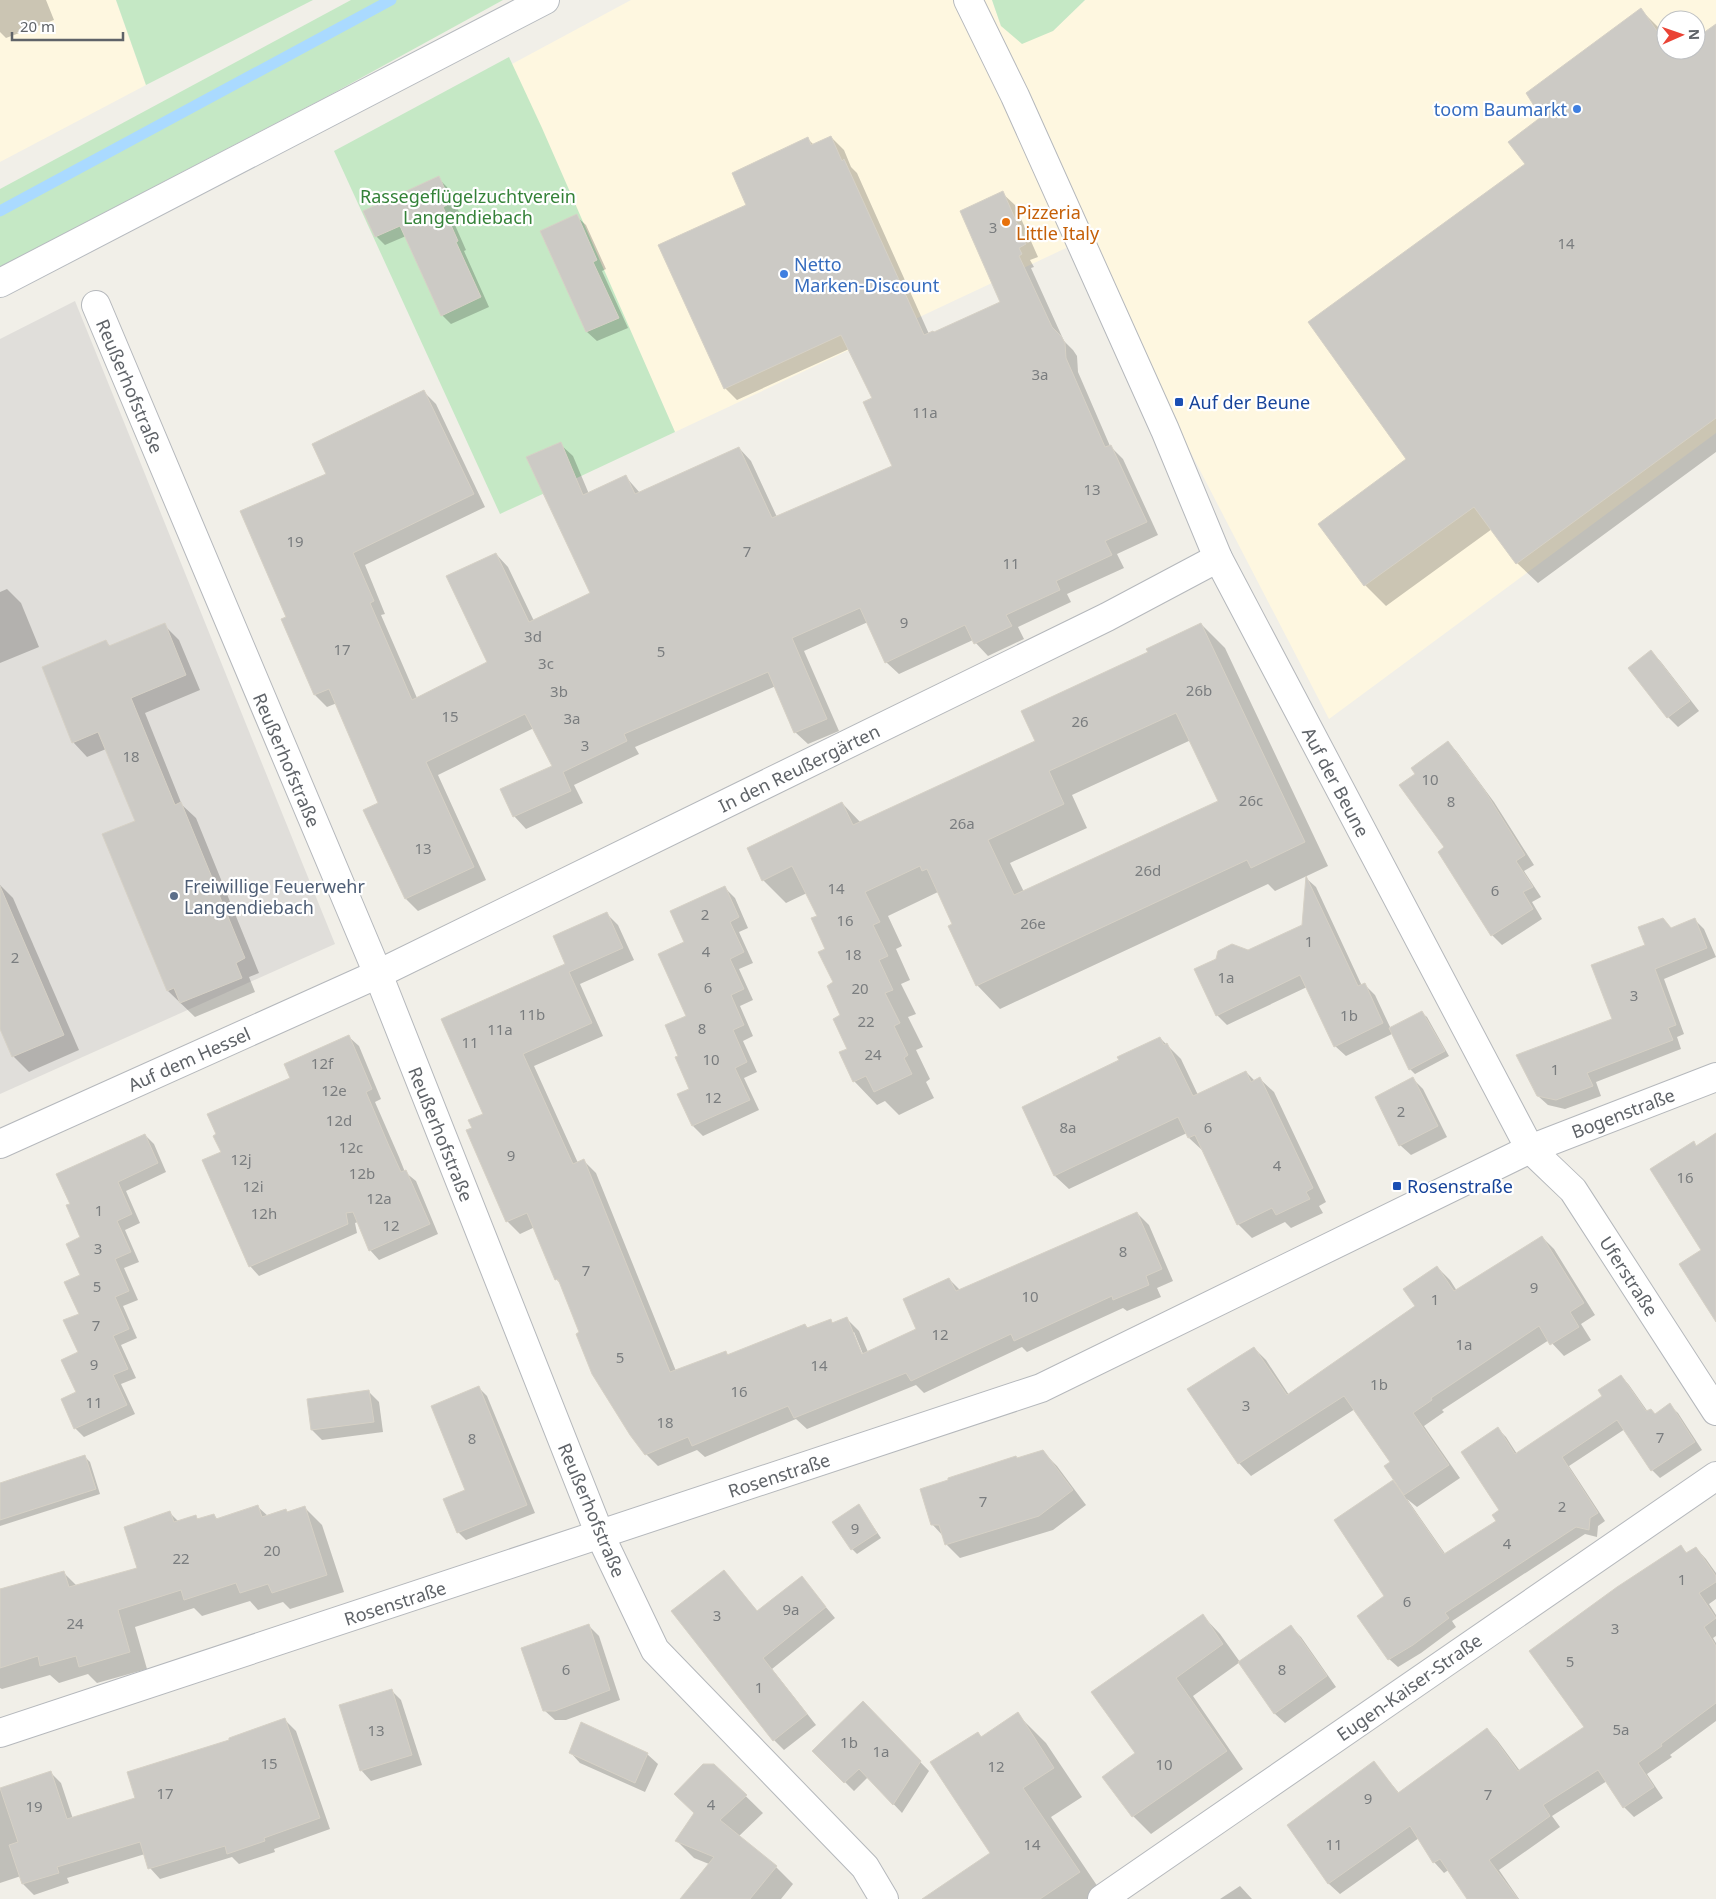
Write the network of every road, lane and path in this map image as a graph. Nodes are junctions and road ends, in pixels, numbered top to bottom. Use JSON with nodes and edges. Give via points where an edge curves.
{"nodes":[{"id":1,"x":545,"y":0,"type":"edge"},
{"id":2,"x":968,"y":0,"type":"edge"},
{"id":3,"x":0,"y":283,"type":"edge"},
{"id":4,"x":96,"y":305,"type":"dead end"},
{"id":5,"x":1218,"y":558,"type":"junction"},
{"id":6,"x":378,"y":974,"type":"junction"},
{"id":7,"x":1716,"y":1077,"type":"edge"},
{"id":8,"x":0,"y":1144,"type":"edge"},
{"id":9,"x":1530,"y":1149,"type":"junction"},
{"id":10,"x":1716,"y":1411,"type":"edge"},
{"id":11,"x":1716,"y":1476,"type":"edge"},
{"id":12,"x":600,"y":1535,"type":"junction"},
{"id":13,"x":0,"y":1734,"type":"edge"},
{"id":14,"x":884,"y":1899,"type":"edge"},
{"id":15,"x":1102,"y":1899,"type":"edge"}],
"edges":[{"from":1,"to":3,"type":"street"},
{"from":2,"to":5,"type":"street","name":"Auf der Beune","via":[[1015,96],[1165,430]]},
{"from":4,"to":6,"type":"street","name":"Reußerhofstraße"},
{"from":5,"to":6,"type":"street","name":"In den Reußergärten","via":[[1107,617]]},
{"from":5,"to":9,"type":"street","name":"Auf der Beune"},
{"from":6,"to":8,"type":"street","name":"Auf dem Hessel"},
{"from":6,"to":12,"type":"street","name":"Reußerhofstraße"},
{"from":7,"to":9,"type":"street","name":"Bogenstraße"},
{"from":9,"to":10,"type":"street","name":"Uferstraße","via":[[1573,1190]]},
{"from":9,"to":12,"type":"street","name":"Rosenstraße","via":[[1041,1388]]},
{"from":11,"to":15,"type":"street","name":"Eugen-Kaiser-Straße"},
{"from":12,"to":13,"type":"street","name":"Rosenstraße"},
{"from":12,"to":14,"type":"street","name":"Reußerhofstraße","via":[[655,1650],[865,1867]]}]}
